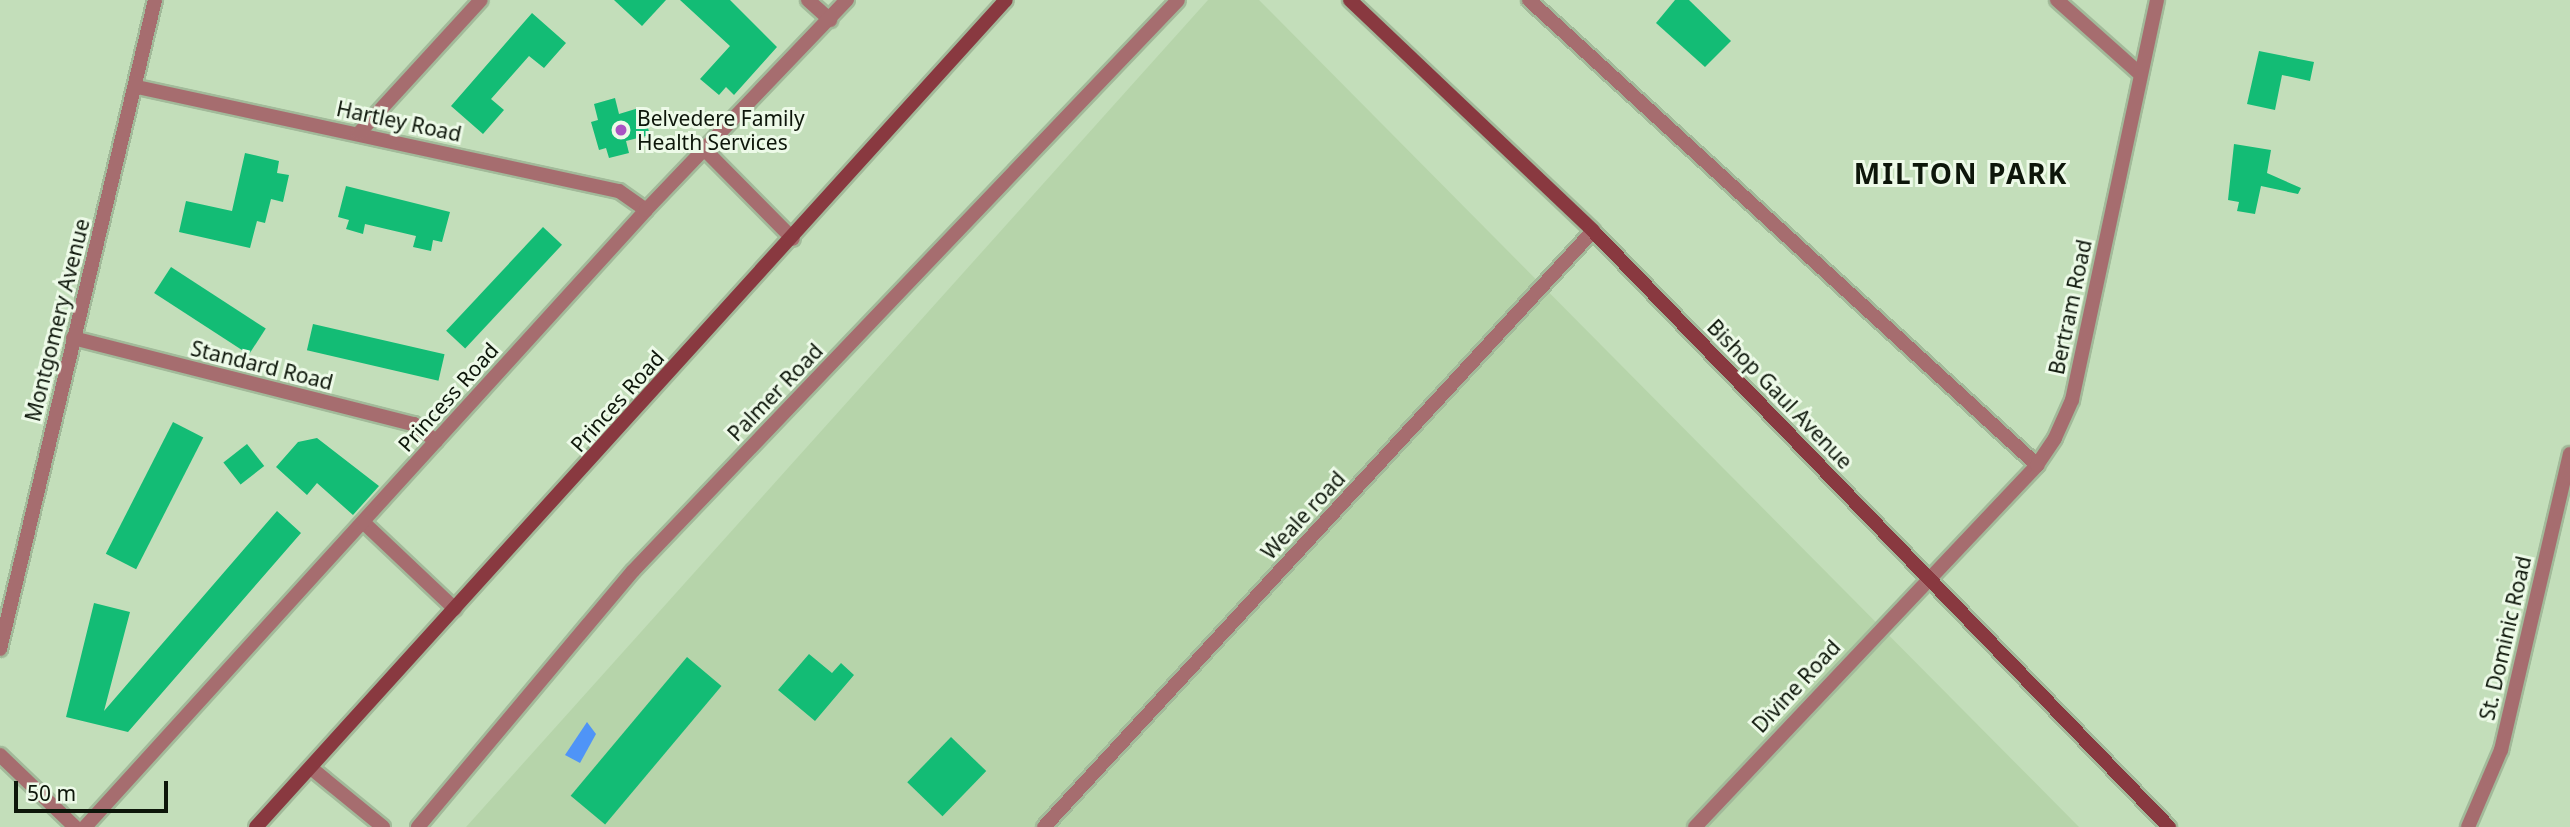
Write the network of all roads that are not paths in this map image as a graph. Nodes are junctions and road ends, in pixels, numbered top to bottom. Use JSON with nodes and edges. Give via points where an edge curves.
{"nodes":[{"id":1,"x":155,"y":0,"type":"edge"},
{"id":2,"x":481,"y":0,"type":"edge"},
{"id":3,"x":808,"y":0,"type":"edge"},
{"id":4,"x":848,"y":0,"type":"edge"},
{"id":5,"x":1006,"y":0,"type":"edge"},
{"id":6,"x":1178,"y":0,"type":"edge"},
{"id":7,"x":1350,"y":0,"type":"edge"},
{"id":8,"x":1529,"y":0,"type":"edge"},
{"id":9,"x":2057,"y":0,"type":"edge"},
{"id":10,"x":2157,"y":0,"type":"edge"},
{"id":11,"x":830,"y":20,"type":"junction"},
{"id":12,"x":2139,"y":74,"type":"junction"},
{"id":13,"x":137,"y":87,"type":"junction"},
{"id":14,"x":359,"y":133,"type":"junction"},
{"id":15,"x":707,"y":152,"type":"junction"},
{"id":16,"x":646,"y":210,"type":"junction"},
{"id":17,"x":1593,"y":231,"type":"junction"},
{"id":18,"x":793,"y":239,"type":"junction"},
{"id":19,"x":73,"y":338,"type":"junction"},
{"id":20,"x":436,"y":441,"type":"junction"},
{"id":21,"x":2570,"y":454,"type":"edge"},
{"id":22,"x":2037,"y":466,"type":"junction"},
{"id":23,"x":364,"y":523,"type":"junction"},
{"id":24,"x":1928,"y":574,"type":"junction"},
{"id":25,"x":455,"y":609,"type":"junction"},
{"id":26,"x":0,"y":649,"type":"edge"},
{"id":27,"x":0,"y":755,"type":"edge"},
{"id":28,"x":311,"y":768,"type":"junction"},
{"id":29,"x":75,"y":827,"type":"edge"},
{"id":30,"x":85,"y":827,"type":"edge"},
{"id":31,"x":256,"y":827,"type":"edge"},
{"id":32,"x":383,"y":827,"type":"edge"},
{"id":33,"x":418,"y":827,"type":"edge"},
{"id":34,"x":1044,"y":827,"type":"edge"},
{"id":35,"x":1695,"y":827,"type":"edge"},
{"id":36,"x":2169,"y":827,"type":"edge"},
{"id":37,"x":2468,"y":827,"type":"edge"}],
"edges":[{"from":1,"to":13,"type":"street","name":"Montgomery Avenue"},
{"from":2,"to":14,"type":"street"},
{"from":3,"to":11,"type":"street"},
{"from":4,"to":11,"type":"street","name":"Princess Road"},
{"from":5,"to":18,"type":"main road","name":"Princes Road"},
{"from":6,"to":33,"type":"street","name":"Palmer Road","via":[[633,571]]},
{"from":7,"to":17,"type":"main road","name":"Bishop Gaul Avenue"},
{"from":8,"to":22,"type":"street"},
{"from":9,"to":12,"type":"street"},
{"from":10,"to":12,"type":"street","name":"Bertram Road"},
{"from":11,"to":15,"type":"street","name":"Princess Road"},
{"from":12,"to":22,"type":"street","name":"Bertram Road","via":[[2072,400]]},
{"from":13,"to":14,"type":"street","name":"Hartley Road"},
{"from":13,"to":19,"type":"street","name":"Montgomery Avenue"},
{"from":14,"to":16,"type":"street","name":"Hartley Road","via":[[619,191]]},
{"from":15,"to":16,"type":"street","name":"Princess Road"},
{"from":15,"to":18,"type":"street"},
{"from":16,"to":20,"type":"street","name":"Princess Road"},
{"from":17,"to":24,"type":"main road","name":"Bishop Gaul Avenue"},
{"from":17,"to":34,"type":"street","name":"Weale road"},
{"from":18,"to":25,"type":"main road","name":"Princes Road"},
{"from":19,"to":20,"type":"street","name":"Standard Road","via":[[414,424]]},
{"from":19,"to":26,"type":"street","name":"Montgomery Avenue"},
{"from":20,"to":23,"type":"street","name":"Princess Road"},
{"from":21,"to":37,"type":"street","name":"St. Dominic Road","via":[[2501,750]]},
{"from":22,"to":24,"type":"street","name":"Bertram Road"},
{"from":23,"to":25,"type":"street"},
{"from":23,"to":30,"type":"street","name":"Princess Road"},
{"from":24,"to":35,"type":"street","name":"Divine Road"},
{"from":24,"to":36,"type":"main road","name":"Bishop Gaul Avenue"},
{"from":25,"to":28,"type":"main road","name":"Princes Road"},
{"from":27,"to":29,"type":"street"},
{"from":28,"to":31,"type":"main road","name":"Princes Road"},
{"from":28,"to":32,"type":"street"}]}
